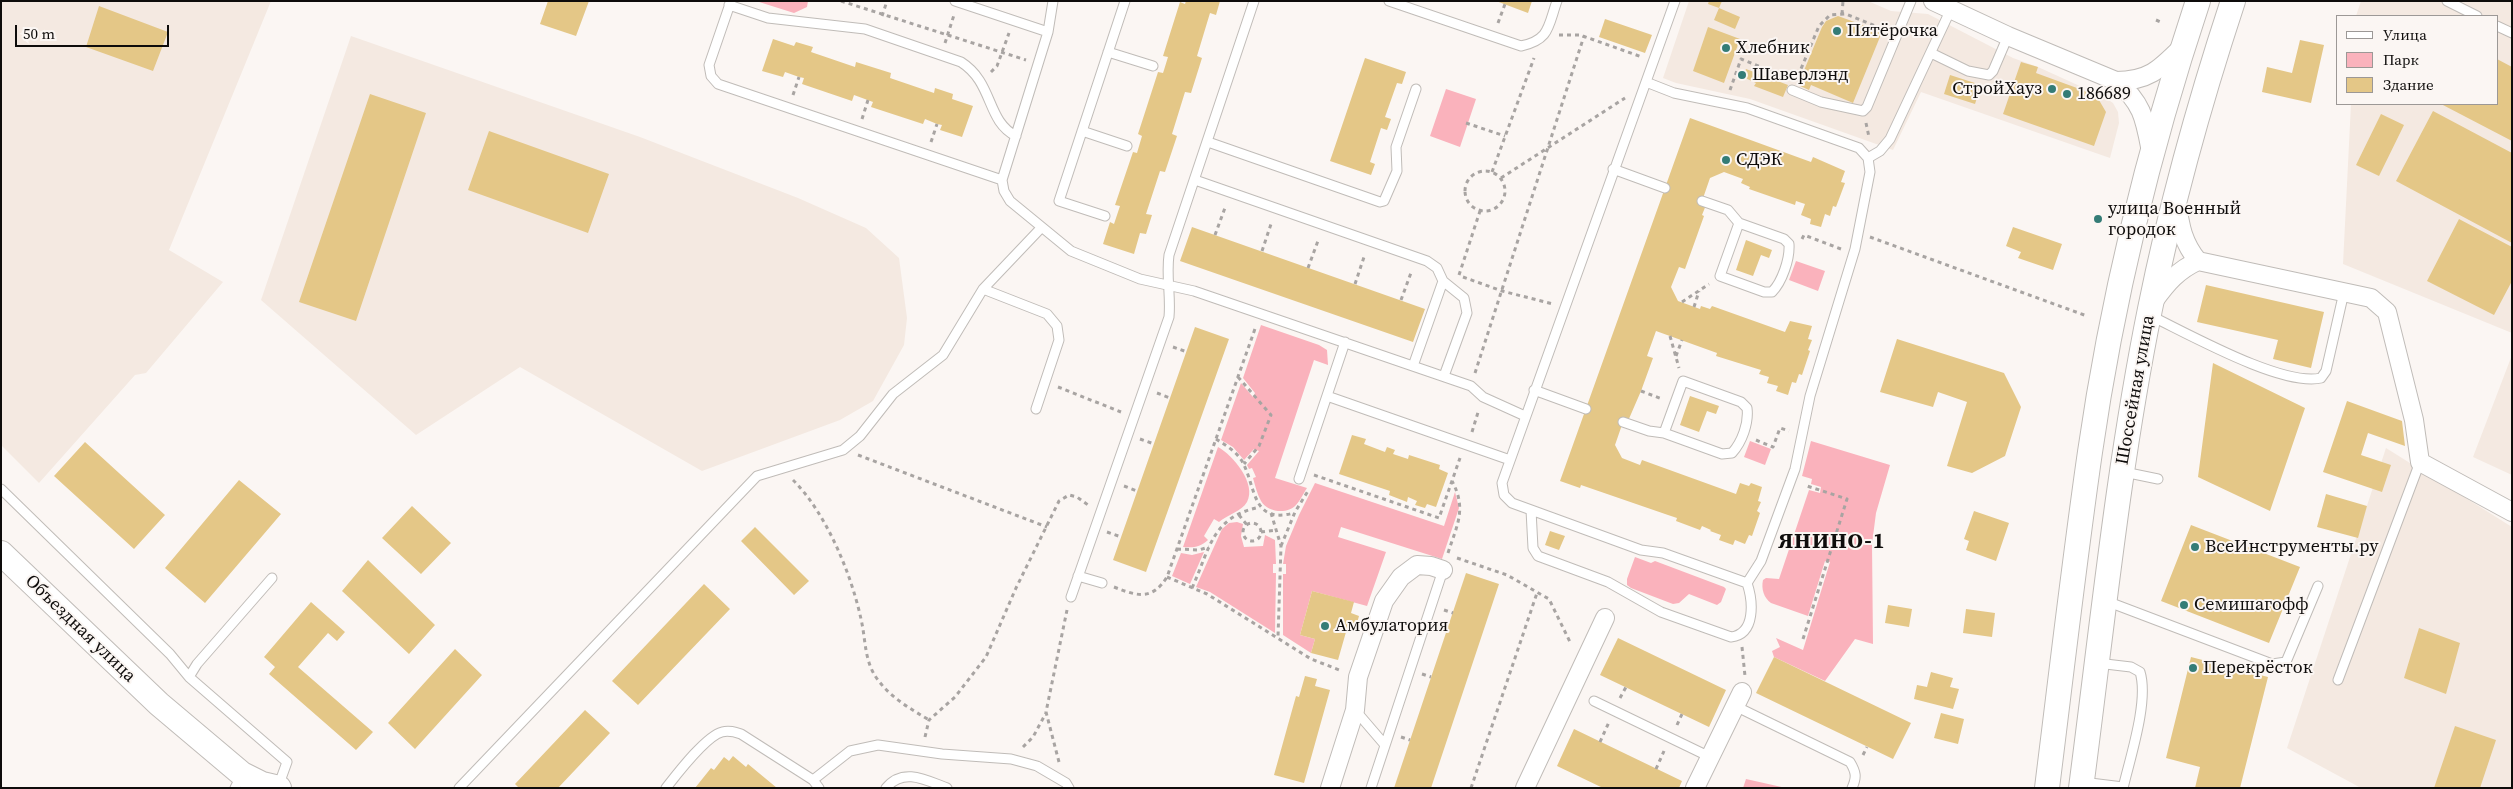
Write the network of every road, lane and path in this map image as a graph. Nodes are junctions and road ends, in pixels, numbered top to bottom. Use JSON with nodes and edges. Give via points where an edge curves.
{"nodes":[{"id":1,"x":841,"y":1,"type":"edge"},
{"id":2,"x":1053,"y":1,"type":"edge"},
{"id":3,"x":1126,"y":1,"type":"edge"},
{"id":4,"x":1254,"y":1,"type":"edge"},
{"id":5,"x":1389,"y":1,"type":"edge"},
{"id":6,"x":1557,"y":1,"type":"edge"},
{"id":7,"x":1675,"y":1,"type":"edge"},
{"id":8,"x":1843,"y":1,"type":"edge"},
{"id":9,"x":1911,"y":1,"type":"edge"},
{"id":10,"x":1933,"y":1,"type":"edge"},
{"id":11,"x":2198,"y":1,"type":"edge"},
{"id":12,"x":2233,"y":1,"type":"edge"},
{"id":13,"x":2447,"y":1,"type":"edge"},
{"id":14,"x":957,"y":2,"type":"edge"},
{"id":15,"x":730,"y":3,"type":"edge"},
{"id":16,"x":1951,"y":9,"type":"junction"},
{"id":17,"x":1842,"y":14,"type":"junction"},
{"id":18,"x":2475,"y":15,"type":"edge"},
{"id":19,"x":1013,"y":20,"type":"junction"},
{"id":20,"x":2156,"y":20,"type":"dead end"},
{"id":21,"x":2163,"y":23,"type":"dead end"},
{"id":22,"x":2498,"y":26,"type":"edge"},
{"id":23,"x":1048,"y":32,"type":"junction"},
{"id":24,"x":2512,"y":33,"type":"edge"},
{"id":25,"x":1545,"y":34,"type":"junction"},
{"id":26,"x":947,"y":35,"type":"junction"},
{"id":27,"x":1897,"y":35,"type":"junction"},
{"id":28,"x":1584,"y":36,"type":"junction"},
{"id":29,"x":2008,"y":36,"type":"junction"},
{"id":30,"x":2184,"y":45,"type":"junction"},
{"id":31,"x":1537,"y":50,"type":"dead end"},
{"id":32,"x":1108,"y":52,"type":"junction"},
{"id":33,"x":1002,"y":53,"type":"junction"},
{"id":34,"x":1931,"y":53,"type":"junction"},
{"id":35,"x":941,"y":55,"type":"junction"},
{"id":36,"x":1654,"y":61,"type":"junction"},
{"id":37,"x":1039,"y":64,"type":"junction"},
{"id":38,"x":1153,"y":66,"type":"dead end"},
{"id":39,"x":799,"y":77,"type":"dead end"},
{"id":40,"x":981,"y":80,"type":"junction"},
{"id":41,"x":1796,"y":80,"type":"junction"},
{"id":42,"x":2116,"y":81,"type":"junction"},
{"id":43,"x":1646,"y":82,"type":"junction"},
{"id":44,"x":1732,"y":84,"type":"dead end"},
{"id":45,"x":795,"y":89,"type":"dead end"},
{"id":46,"x":1416,"y":90,"type":"dead end"},
{"id":47,"x":1792,"y":90,"type":"joint"},
{"id":48,"x":1633,"y":95,"type":"dead end"},
{"id":49,"x":868,"y":100,"type":"dead end"},
{"id":50,"x":864,"y":112,"type":"dead end"},
{"id":51,"x":1466,"y":123,"type":"dead end"},
{"id":52,"x":937,"y":124,"type":"dead end"},
{"id":53,"x":1082,"y":132,"type":"junction"},
{"id":54,"x":933,"y":135,"type":"dead end"},
{"id":55,"x":1016,"y":136,"type":"junction"},
{"id":56,"x":1505,"y":136,"type":"junction"},
{"id":57,"x":1208,"y":142,"type":"junction"},
{"id":58,"x":1127,"y":146,"type":"dead end"},
{"id":59,"x":1548,"y":147,"type":"junction"},
{"id":60,"x":2151,"y":156,"type":"junction"},
{"id":61,"x":1868,"y":158,"type":"junction"},
{"id":62,"x":1613,"y":169,"type":"junction"},
{"id":63,"x":1492,"y":172,"type":"junction"},
{"id":64,"x":1500,"y":178,"type":"junction"},
{"id":65,"x":1002,"y":180,"type":"junction"},
{"id":66,"x":1195,"y":180,"type":"junction"},
{"id":67,"x":1665,"y":188,"type":"dead end"},
{"id":68,"x":1230,"y":193,"type":"junction"},
{"id":69,"x":2176,"y":198,"type":"junction"},
{"id":70,"x":1702,"y":201,"type":"dead end"},
{"id":71,"x":1277,"y":209,"type":"junction"},
{"id":72,"x":1480,"y":211,"type":"junction"},
{"id":73,"x":1105,"y":216,"type":"dead end"},
{"id":74,"x":1739,"y":223,"type":"junction"},
{"id":75,"x":1323,"y":225,"type":"junction"},
{"id":76,"x":1041,"y":228,"type":"junction"},
{"id":77,"x":1858,"y":233,"type":"junction"},
{"id":78,"x":1216,"y":235,"type":"dead end"},
{"id":79,"x":1815,"y":239,"type":"dead end"},
{"id":80,"x":1370,"y":242,"type":"junction"},
{"id":81,"x":1832,"y":245,"type":"dead end"},
{"id":82,"x":1262,"y":252,"type":"dead end"},
{"id":83,"x":1416,"y":258,"type":"junction"},
{"id":84,"x":2198,"y":261,"type":"junction"},
{"id":85,"x":1308,"y":268,"type":"dead end"},
{"id":86,"x":1437,"y":268,"type":"junction"},
{"id":87,"x":1459,"y":276,"type":"junction"},
{"id":88,"x":1720,"y":276,"type":"junction"},
{"id":89,"x":1443,"y":281,"type":"junction"},
{"id":90,"x":1355,"y":284,"type":"dead end"},
{"id":91,"x":1169,"y":286,"type":"junction"},
{"id":92,"x":983,"y":289,"type":"junction"},
{"id":93,"x":1700,"y":290,"type":"junction"},
{"id":94,"x":1502,"y":291,"type":"junction"},
{"id":95,"x":2344,"y":292,"type":"junction"},
{"id":96,"x":1401,"y":300,"type":"dead end"},
{"id":97,"x":1682,"y":302,"type":"dead end"},
{"id":98,"x":1556,"y":305,"type":"dead end"},
{"id":99,"x":1694,"y":306,"type":"dead end"},
{"id":100,"x":2150,"y":311,"type":"junction"},
{"id":101,"x":1260,"y":314,"type":"junction"},
{"id":102,"x":2086,"y":316,"type":"dead end"},
{"id":103,"x":1670,"y":336,"type":"dead end"},
{"id":104,"x":1682,"y":340,"type":"dead end"},
{"id":105,"x":1345,"y":342,"type":"junction"},
{"id":106,"x":1676,"y":357,"type":"junction"},
{"id":107,"x":1413,"y":366,"type":"junction"},
{"id":108,"x":1444,"y":376,"type":"junction"},
{"id":109,"x":1238,"y":377,"type":"junction"},
{"id":110,"x":1045,"y":381,"type":"junction"},
{"id":111,"x":1683,"y":381,"type":"junction"},
{"id":112,"x":1471,"y":386,"type":"junction"},
{"id":113,"x":1534,"y":390,"type":"junction"},
{"id":114,"x":1641,"y":391,"type":"dead end"},
{"id":115,"x":1327,"y":396,"type":"junction"},
{"id":116,"x":1483,"y":397,"type":"junction"},
{"id":117,"x":1674,"y":403,"type":"junction"},
{"id":118,"x":1036,"y":409,"type":"dead end"},
{"id":119,"x":1586,"y":409,"type":"dead end"},
{"id":120,"x":1525,"y":416,"type":"junction"},
{"id":121,"x":1134,"y":417,"type":"junction"},
{"id":122,"x":1623,"y":422,"type":"dead end"},
{"id":123,"x":1785,"y":430,"type":"dead end"},
{"id":124,"x":1664,"y":433,"type":"junction"},
{"id":125,"x":1216,"y":440,"type":"junction"},
{"id":126,"x":1466,"y":445,"type":"junction"},
{"id":127,"x":1774,"y":447,"type":"dead end"},
{"id":128,"x":843,"y":450,"type":"junction"},
{"id":129,"x":1510,"y":460,"type":"junction"},
{"id":130,"x":2420,"y":462,"type":"junction"},
{"id":131,"x":1244,"y":464,"type":"junction"},
{"id":132,"x":780,"y":467,"type":"junction"},
{"id":133,"x":2122,"y":472,"type":"junction"},
{"id":134,"x":1301,"y":475,"type":"joint"},
{"id":135,"x":2158,"y":479,"type":"dead end"},
{"id":136,"x":1452,"y":480,"type":"junction"},
{"id":137,"x":1790,"y":481,"type":"junction"},
{"id":138,"x":1,"y":489,"type":"edge"},
{"id":139,"x":1260,"y":507,"type":"junction"},
{"id":140,"x":1531,"y":510,"type":"junction"},
{"id":141,"x":1294,"y":512,"type":"dead end"},
{"id":142,"x":2512,"y":512,"type":"edge"},
{"id":143,"x":1271,"y":513,"type":"junction"},
{"id":144,"x":1239,"y":514,"type":"junction"},
{"id":145,"x":1098,"y":520,"type":"junction"},
{"id":146,"x":1247,"y":525,"type":"junction"},
{"id":147,"x":1048,"y":527,"type":"junction"},
{"id":148,"x":1277,"y":530,"type":"junction"},
{"id":149,"x":1261,"y":532,"type":"junction"},
{"id":150,"x":1209,"y":546,"type":"junction"},
{"id":151,"x":1177,"y":550,"type":"junction"},
{"id":152,"x":1,"y":553,"type":"edge"},
{"id":153,"x":1445,"y":562,"type":"junction"},
{"id":154,"x":1078,"y":576,"type":"junction"},
{"id":155,"x":1167,"y":577,"type":"junction"},
{"id":156,"x":272,"y":578,"type":"dead end"},
{"id":157,"x":1102,"y":583,"type":"joint"},
{"id":158,"x":1747,"y":583,"type":"junction"},
{"id":159,"x":2318,"y":586,"type":"dead end"},
{"id":160,"x":1192,"y":588,"type":"junction"},
{"id":161,"x":1537,"y":592,"type":"junction"},
{"id":162,"x":1071,"y":597,"type":"joint"},
{"id":163,"x":2105,"y":600,"type":"junction"},
{"id":164,"x":1605,"y":618,"type":"dead end"},
{"id":165,"x":1739,"y":636,"type":"junction"},
{"id":166,"x":1278,"y":637,"type":"junction"},
{"id":167,"x":1803,"y":639,"type":"dead end"},
{"id":168,"x":2097,"y":663,"type":"junction"},
{"id":169,"x":1582,"y":667,"type":"junction"},
{"id":170,"x":188,"y":677,"type":"junction"},
{"id":171,"x":1358,"y":677,"type":"junction"},
{"id":172,"x":2338,"y":680,"type":"dead end"},
{"id":173,"x":1738,"y":699,"type":"junction"},
{"id":174,"x":1594,"y":702,"type":"dead end"},
{"id":175,"x":1355,"y":710,"type":"junction"},
{"id":176,"x":1046,"y":712,"type":"junction"},
{"id":177,"x":928,"y":720,"type":"junction"},
{"id":178,"x":1385,"y":745,"type":"junction"},
{"id":179,"x":922,"y":751,"type":"junction"},
{"id":180,"x":1710,"y":757,"type":"junction"},
{"id":181,"x":1011,"y":759,"type":"junction"},
{"id":182,"x":813,"y":780,"type":"junction"},
{"id":183,"x":239,"y":781,"type":"edge"},
{"id":184,"x":1067,"y":785,"type":"edge"},
{"id":185,"x":2081,"y":785,"type":"edge"},
{"id":186,"x":2123,"y":787,"type":"edge"},
{"id":187,"x":278,"y":788,"type":"edge"},
{"id":188,"x":459,"y":788,"type":"edge"},
{"id":189,"x":666,"y":788,"type":"edge"},
{"id":190,"x":819,"y":788,"type":"edge"},
{"id":191,"x":886,"y":788,"type":"edge"},
{"id":192,"x":946,"y":788,"type":"edge"},
{"id":193,"x":1330,"y":788,"type":"edge"},
{"id":194,"x":1371,"y":788,"type":"edge"},
{"id":195,"x":1471,"y":788,"type":"edge"},
{"id":196,"x":1525,"y":788,"type":"edge"},
{"id":197,"x":1694,"y":788,"type":"edge"},
{"id":198,"x":1852,"y":788,"type":"edge"},
{"id":199,"x":2047,"y":788,"type":"edge"}],
"edges":[{"from":1,"to":26,"type":"path"},
{"from":2,"to":23,"type":"lane"},
{"from":3,"to":32,"type":"lane"},
{"from":4,"to":57,"type":"lane"},
{"from":5,"to":25,"type":"lane","via":[[1521,46],[1537,42]]},
{"from":6,"to":25,"type":"lane"},
{"from":7,"to":36,"type":"lane"},
{"from":8,"to":17,"type":"path"},
{"from":9,"to":27,"type":"lane"},
{"from":10,"to":16,"type":"street"},
{"from":11,"to":30,"type":"main road","name":"Шоссейная улица"},
{"from":12,"to":69,"type":"main road","name":"Шоссейная улица"},
{"from":13,"to":18,"type":"lane"},
{"from":14,"to":19,"type":"lane"},
{"from":14,"to":26,"type":"path"},
{"from":15,"to":35,"type":"lane","via":[[768,18],[865,29]]},
{"from":15,"to":65,"type":"lane","via":[[709,66],[711,76],[718,84]]},
{"from":16,"to":29,"type":"street"},
{"from":16,"to":34,"type":"lane"},
{"from":17,"to":27,"type":"path"},
{"from":17,"to":41,"type":"path","via":[[1830,15],[1819,26]]},
{"from":19,"to":23,"type":"lane"},
{"from":19,"to":33,"type":"path"},
{"from":20,"to":21,"type":"path"},
{"from":22,"to":24,"type":"lane"},
{"from":23,"to":37,"type":"lane"},
{"from":25,"to":28,"type":"path"},
{"from":26,"to":33,"type":"path"},
{"from":26,"to":35,"type":"path"},
{"from":27,"to":47,"type":"lane","via":[[1867,107],[1862,111],[1821,102]]},
{"from":28,"to":36,"type":"path"},
{"from":28,"to":59,"type":"path"},
{"from":29,"to":34,"type":"lane","via":[[1989,75],[1968,71]]},
{"from":29,"to":42,"type":"street"},
{"from":30,"to":42,"type":"street","via":[[2159,70],[2146,77]]},
{"from":30,"to":60,"type":"main road","name":"Шоссейная улица"},
{"from":31,"to":56,"type":"path"},
{"from":32,"to":38,"type":"lane"},
{"from":32,"to":53,"type":"lane"},
{"from":33,"to":37,"type":"path"},
{"from":33,"to":40,"type":"path","via":[[997,66]]},
{"from":34,"to":61,"type":"lane","via":[[1890,139],[1880,152]]},
{"from":35,"to":40,"type":"lane","via":[[961,62]]},
{"from":36,"to":43,"type":"lane"},
{"from":37,"to":55,"type":"lane"},
{"from":39,"to":45,"type":"path"},
{"from":40,"to":55,"type":"lane","via":[[999,123],[1006,132]]},
{"from":41,"to":44,"type":"path","via":[[1741,59]]},
{"from":41,"to":47,"type":"path"},
{"from":42,"to":60,"type":"street","via":[[2139,105]]},
{"from":43,"to":61,"type":"lane","via":[[1674,93],[1747,108],[1859,148]]},
{"from":43,"to":62,"type":"lane"},
{"from":46,"to":57,"type":"lane","via":[[1396,147],[1397,171],[1384,201]]},
{"from":48,"to":59,"type":"path"},
{"from":49,"to":50,"type":"path"},
{"from":51,"to":56,"type":"path"},
{"from":52,"to":54,"type":"path"},
{"from":53,"to":58,"type":"lane"},
{"from":53,"to":73,"type":"lane","via":[[1059,201]]},
{"from":55,"to":65,"type":"lane"},
{"from":56,"to":63,"type":"path"},
{"from":57,"to":66,"type":"lane"},
{"from":59,"to":64,"type":"path"},
{"from":59,"to":94,"type":"path"},
{"from":60,"to":199,"type":"main road","name":"Шоссейная улица","via":[[2111,330],[2090,450]]},
{"from":61,"to":77,"type":"lane","via":[[1870,172]]},
{"from":62,"to":67,"type":"lane"},
{"from":62,"to":113,"type":"lane"},
{"from":63,"to":64,"type":"path"},
{"from":63,"to":72,"type":"path","via":[[1481,171],[1466,185],[1465,196],[1470,206]]},
{"from":64,"to":72,"type":"path","via":[[1505,192],[1499,206],[1490,211]]},
{"from":65,"to":76,"type":"lane","via":[[1010,202]]},
{"from":66,"to":68,"type":"lane"},
{"from":66,"to":91,"type":"lane","via":[[1169,255]]},
{"from":68,"to":71,"type":"lane"},
{"from":68,"to":78,"type":"path"},
{"from":69,"to":84,"type":"street","via":[[2182,234]]},
{"from":69,"to":100,"type":"main road","name":"Шоссейная улица"},
{"from":70,"to":74,"type":"lane","via":[[1728,210]]},
{"from":71,"to":75,"type":"lane"},
{"from":71,"to":82,"type":"path"},
{"from":72,"to":87,"type":"path"},
{"from":74,"to":88,"type":"lane"},
{"from":74,"to":88,"type":"lane","via":[[1784,239],[1789,244],[1790,252],[1778,286],[1772,292],[1764,292]]},
{"from":75,"to":80,"type":"lane"},
{"from":75,"to":85,"type":"path"},
{"from":76,"to":91,"type":"lane","via":[[1071,251],[1140,280]]},
{"from":76,"to":92,"type":"lane"},
{"from":77,"to":102,"type":"path"},
{"from":77,"to":137,"type":"lane","via":[[1810,396]]},
{"from":79,"to":81,"type":"path"},
{"from":80,"to":83,"type":"lane"},
{"from":80,"to":90,"type":"path"},
{"from":83,"to":86,"type":"lane"},
{"from":83,"to":96,"type":"path"},
{"from":84,"to":95,"type":"street"},
{"from":84,"to":100,"type":"street","via":[[2171,279]]},
{"from":86,"to":87,"type":"path"},
{"from":86,"to":89,"type":"lane"},
{"from":87,"to":94,"type":"path"},
{"from":88,"to":93,"type":"path"},
{"from":89,"to":107,"type":"lane"},
{"from":89,"to":108,"type":"lane","via":[[1464,298],[1466,313]]},
{"from":91,"to":101,"type":"lane","via":[[1194,291]]},
{"from":91,"to":121,"type":"lane","via":[[1169,317]]},
{"from":92,"to":110,"type":"lane","via":[[1047,314],[1056,326],[1059,340]]},
{"from":92,"to":128,"type":"lane","via":[[943,355],[893,394],[860,436]]},
{"from":93,"to":97,"type":"path"},
{"from":93,"to":99,"type":"path"},
{"from":94,"to":98,"type":"path"},
{"from":94,"to":112,"type":"path"},
{"from":95,"to":100,"type":"lane","via":[[2326,371],[2321,378],[2312,380],[2267,370]]},
{"from":95,"to":130,"type":"street","via":[[2371,298],[2387,312],[2414,420]]},
{"from":100,"to":133,"type":"main road","name":"Шоссейная улица"},
{"from":101,"to":105,"type":"lane"},
{"from":101,"to":109,"type":"path"},
{"from":103,"to":106,"type":"path"},
{"from":104,"to":106,"type":"path"},
{"from":105,"to":107,"type":"lane"},
{"from":105,"to":115,"type":"lane"},
{"from":106,"to":111,"type":"path"},
{"from":107,"to":108,"type":"lane"},
{"from":108,"to":112,"type":"lane"},
{"from":109,"to":125,"type":"path"},
{"from":109,"to":131,"type":"path","via":[[1270,415],[1259,446]]},
{"from":110,"to":118,"type":"lane"},
{"from":110,"to":121,"type":"path"},
{"from":111,"to":117,"type":"lane"},
{"from":111,"to":124,"type":"lane","via":[[1741,402],[1747,408],[1748,417],[1738,446],[1732,453],[1722,454]]},
{"from":112,"to":116,"type":"lane"},
{"from":113,"to":119,"type":"lane"},
{"from":113,"to":120,"type":"lane"},
{"from":114,"to":117,"type":"path"},
{"from":115,"to":126,"type":"lane"},
{"from":115,"to":134,"type":"lane"},
{"from":116,"to":120,"type":"lane"},
{"from":116,"to":126,"type":"path"},
{"from":117,"to":124,"type":"lane"},
{"from":120,"to":129,"type":"lane"},
{"from":121,"to":145,"type":"lane"},
{"from":122,"to":124,"type":"lane"},
{"from":123,"to":127,"type":"path","via":[[1780,428]]},
{"from":125,"to":131,"type":"path","via":[[1231,448]]},
{"from":125,"to":151,"type":"path"},
{"from":126,"to":129,"type":"lane"},
{"from":126,"to":136,"type":"path"},
{"from":128,"to":132,"type":"lane"},
{"from":128,"to":147,"type":"path"},
{"from":129,"to":140,"type":"lane","via":[[1502,483],[1504,494],[1512,504]]},
{"from":130,"to":142,"type":"street"},
{"from":130,"to":172,"type":"lane"},
{"from":131,"to":139,"type":"path"},
{"from":132,"to":177,"type":"path","via":[[806,494],[837,545],[861,618],[867,659],[878,680],[896,699]]},
{"from":132,"to":188,"type":"lane","via":[[757,476],[736,497]]},
{"from":133,"to":135,"type":"lane"},
{"from":133,"to":163,"type":"main road","name":"Шоссейная улица"},
{"from":134,"to":136,"type":"path","via":[[1439,518]]},
{"from":136,"to":153,"type":"path","via":[[1461,511]]},
{"from":137,"to":158,"type":"lane","via":[[1761,561]]},
{"from":137,"to":167,"type":"path","via":[[1847,499]]},
{"from":138,"to":170,"type":"lane","via":[[170,654]]},
{"from":139,"to":143,"type":"path"},
{"from":139,"to":144,"type":"path"},
{"from":140,"to":158,"type":"lane","via":[[1641,550],[1663,553]]},
{"from":140,"to":165,"type":"lane","via":[[1532,548],[1538,556],[1608,582],[1661,612],[1731,637]]},
{"from":141,"to":143,"type":"path","via":[[1283,516]]},
{"from":143,"to":148,"type":"path"},
{"from":144,"to":146,"type":"path"},
{"from":144,"to":150,"type":"path","via":[[1219,527]]},
{"from":145,"to":147,"type":"path","via":[[1089,506],[1069,495],[1059,501]]},
{"from":145,"to":154,"type":"lane"},
{"from":146,"to":149,"type":"path","via":[[1256,524]]},
{"from":146,"to":149,"type":"path","via":[[1244,533],[1248,540],[1257,540]]},
{"from":147,"to":177,"type":"path","via":[[1016,588],[986,657],[955,697]]},
{"from":148,"to":149,"type":"path"},
{"from":148,"to":166,"type":"path","via":[[1281,546]]},
{"from":150,"to":151,"type":"path","via":[[1199,550]]},
{"from":150,"to":160,"type":"path"},
{"from":151,"to":155,"type":"path"},
{"from":152,"to":183,"type":"main road","name":"Объездная улица"},
{"from":153,"to":161,"type":"path","via":[[1507,575]]},
{"from":153,"to":171,"type":"street","via":[[1417,565],[1401,577],[1384,601]]},
{"from":153,"to":178,"type":"lane"},
{"from":154,"to":157,"type":"lane"},
{"from":154,"to":162,"type":"lane"},
{"from":155,"to":157,"type":"path","via":[[1160,588],[1150,594],[1134,595]]},
{"from":155,"to":160,"type":"path"},
{"from":156,"to":170,"type":"lane"},
{"from":158,"to":165,"type":"lane","via":[[1752,598],[1751,614],[1745,631]]},
{"from":159,"to":163,"type":"lane","via":[[2286,662],[2272,664]]},
{"from":160,"to":166,"type":"path","via":[[1208,594]]},
{"from":161,"to":169,"type":"path","via":[[1549,599]]},
{"from":161,"to":195,"type":"path"},
{"from":162,"to":176,"type":"path"},
{"from":163,"to":168,"type":"main road","name":"Шоссейная улица"},
{"from":164,"to":169,"type":"street"},
{"from":165,"to":173,"type":"path","via":[[1746,686]]},
{"from":166,"to":171,"type":"path","via":[[1311,659]]},
{"from":168,"to":185,"type":"main road","name":"Шоссейная улица"},
{"from":168,"to":186,"type":"lane","via":[[2131,667],[2140,672],[2143,683],[2136,733]]},
{"from":169,"to":196,"type":"street"},
{"from":170,"to":187,"type":"lane","via":[[287,762]]},
{"from":171,"to":175,"type":"street"},
{"from":173,"to":180,"type":"street"},
{"from":173,"to":198,"type":"lane","via":[[1850,762],[1856,780]]},
{"from":174,"to":180,"type":"lane"},
{"from":175,"to":178,"type":"lane"},
{"from":175,"to":193,"type":"street"},
{"from":176,"to":181,"type":"path","via":[[1033,737]]},
{"from":176,"to":184,"type":"path"},
{"from":177,"to":179,"type":"path"},
{"from":178,"to":194,"type":"lane"},
{"from":179,"to":181,"type":"lane"},
{"from":179,"to":182,"type":"lane","via":[[878,745],[850,751]]},
{"from":180,"to":197,"type":"street"},
{"from":181,"to":184,"type":"lane","via":[[1037,766]]},
{"from":182,"to":189,"type":"lane","via":[[741,734],[728,730],[719,732],[689,759]]},
{"from":182,"to":190,"type":"lane"},
{"from":183,"to":187,"type":"main road","name":"Объездная улица"},
{"from":185,"to":186,"type":"lane"},
{"from":191,"to":192,"type":"lane","via":[[890,782],[904,776],[917,776]]}]}
